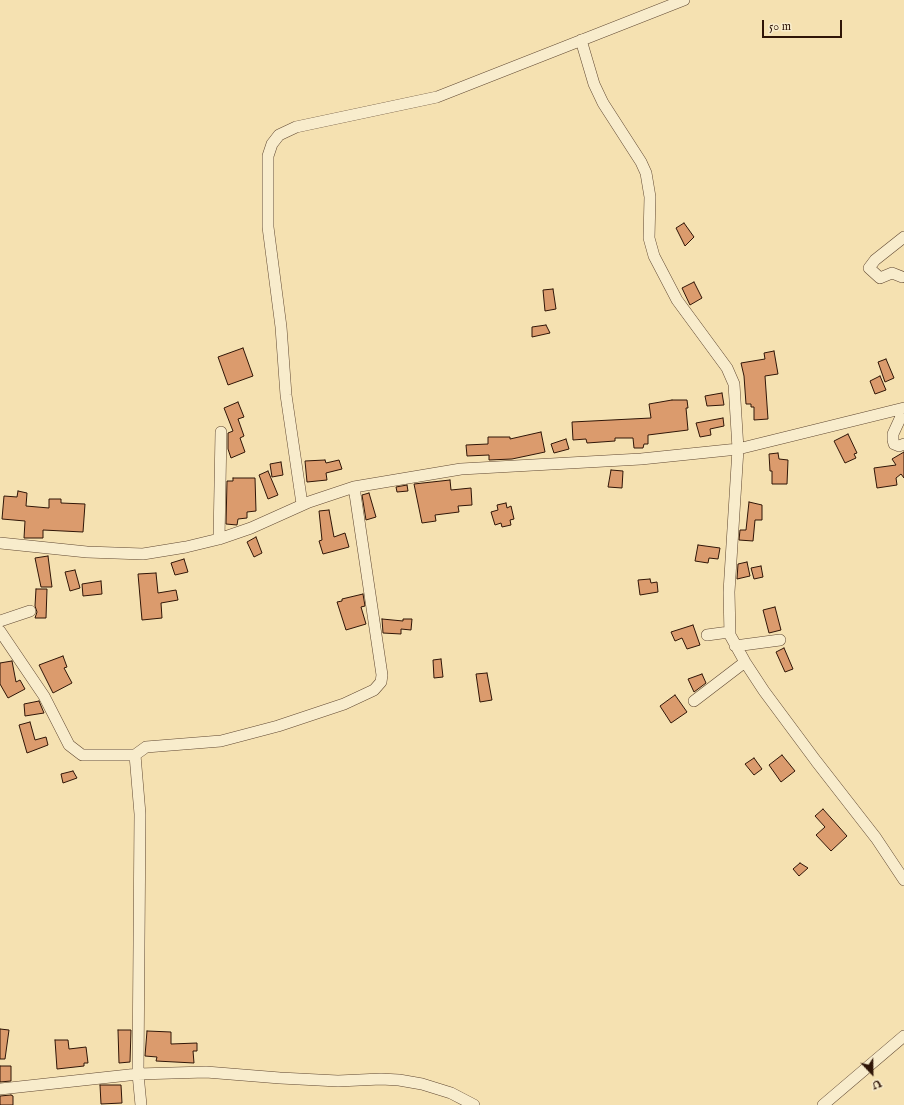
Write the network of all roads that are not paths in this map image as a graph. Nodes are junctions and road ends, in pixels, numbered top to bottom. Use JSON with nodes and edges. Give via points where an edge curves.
{"nodes":[{"id":1,"x":684,"y":0,"type":"edge"},
{"id":2,"x":582,"y":40,"type":"junction"},
{"id":3,"x":904,"y":237,"type":"edge"},
{"id":4,"x":902,"y":277,"type":"dead end"},
{"id":5,"x":904,"y":409,"type":"edge"},
{"id":6,"x":221,"y":432,"type":"dead end"},
{"id":7,"x":904,"y":444,"type":"edge"},
{"id":8,"x":738,"y":449,"type":"junction"},
{"id":9,"x":354,"y":488,"type":"junction"},
{"id":10,"x":302,"y":504,"type":"junction"},
{"id":11,"x":219,"y":539,"type":"junction"},
{"id":12,"x":0,"y":543,"type":"edge"},
{"id":13,"x":30,"y":611,"type":"dead end"},
{"id":14,"x":0,"y":621,"type":"edge"},
{"id":15,"x":0,"y":631,"type":"edge"},
{"id":16,"x":729,"y":632,"type":"junction"},
{"id":17,"x":707,"y":635,"type":"dead end"},
{"id":18,"x":780,"y":640,"type":"dead end"},
{"id":19,"x":735,"y":646,"type":"junction"},
{"id":20,"x":745,"y":662,"type":"junction"},
{"id":21,"x":694,"y":701,"type":"dead end"},
{"id":22,"x":135,"y":754,"type":"junction"},
{"id":23,"x":904,"y":880,"type":"edge"},
{"id":24,"x":904,"y":1036,"type":"edge"},
{"id":25,"x":138,"y":1074,"type":"junction"},
{"id":26,"x":0,"y":1089,"type":"edge"},
{"id":27,"x":141,"y":1105,"type":"edge"},
{"id":28,"x":474,"y":1105,"type":"edge"},
{"id":29,"x":822,"y":1105,"type":"edge"}],
"edges":[{"from":1,"to":2,"type":"street"},
{"from":2,"to":8,"type":"street","via":[[594,84],[603,103],[642,162],[646,173],[650,197],[649,238],[654,256],[686,314],[731,376],[736,394]]},
{"from":2,"to":10,"type":"street","via":[[422,102],[296,127],[279,135],[272,144],[268,156],[268,227],[281,327],[286,395]]},
{"from":3,"to":4,"type":"street","via":[[875,260],[869,268],[880,278],[892,273]]},
{"from":5,"to":7,"type":"street","via":[[893,434],[893,440],[894,444],[899,446]]},
{"from":5,"to":8,"type":"street"},
{"from":6,"to":11,"type":"street"},
{"from":8,"to":9,"type":"street","via":[[641,459],[461,469]]},
{"from":8,"to":16,"type":"street"},
{"from":9,"to":10,"type":"street"},
{"from":9,"to":22,"type":"street","via":[[382,675],[379,684],[374,690],[355,700],[278,726],[221,741],[146,747]]},
{"from":10,"to":11,"type":"street","via":[[251,528]]},
{"from":11,"to":12,"type":"street","via":[[186,548],[143,554],[87,552]]},
{"from":13,"to":14,"type":"street"},
{"from":15,"to":22,"type":"street","via":[[44,696],[73,750],[82,755]]},
{"from":16,"to":17,"type":"street"},
{"from":16,"to":19,"type":"street"},
{"from":18,"to":19,"type":"street"},
{"from":19,"to":20,"type":"street"},
{"from":20,"to":21,"type":"street"},
{"from":20,"to":23,"type":"street","via":[[816,761],[876,838]]},
{"from":22,"to":25,"type":"street","via":[[140,821]]},
{"from":24,"to":29,"type":"street"},
{"from":25,"to":26,"type":"street"},
{"from":25,"to":27,"type":"street"},
{"from":25,"to":28,"type":"street","via":[[206,1072],[280,1078],[399,1080],[451,1093]]}]}
